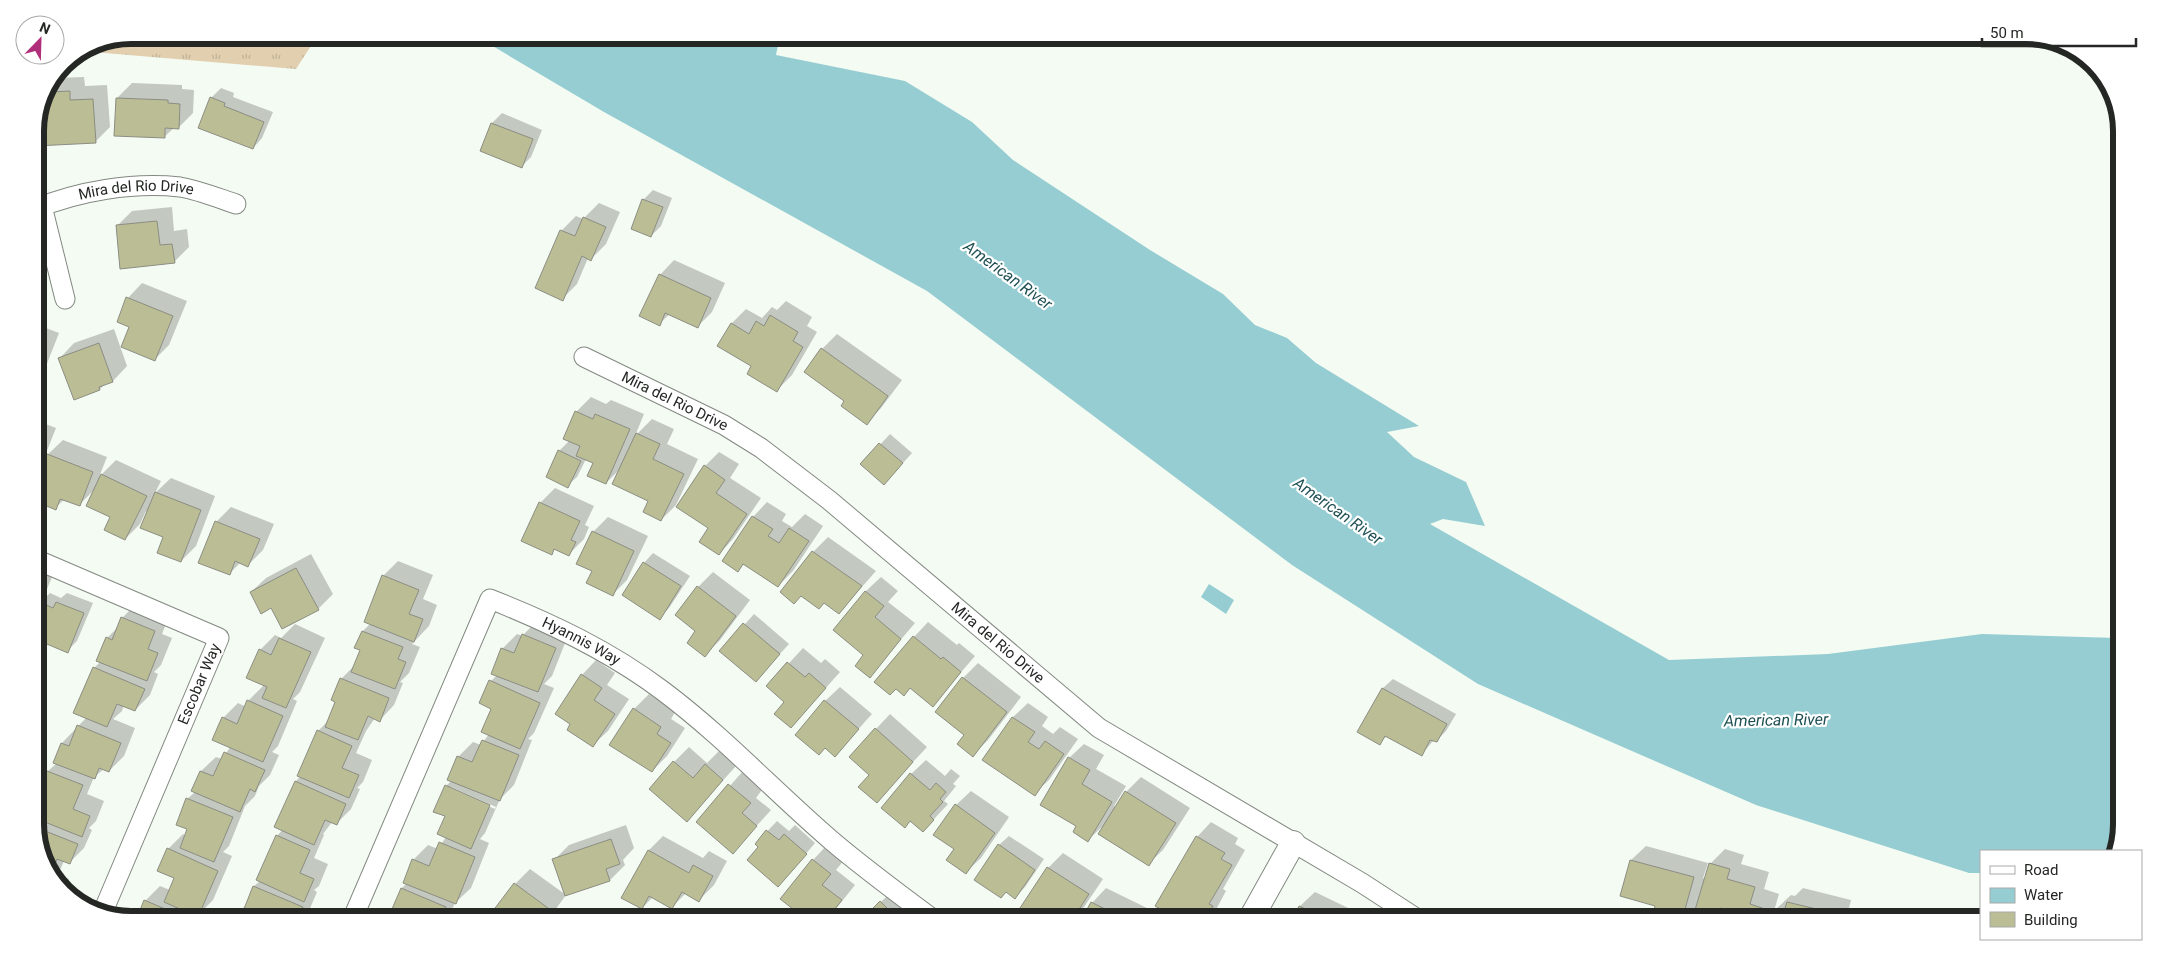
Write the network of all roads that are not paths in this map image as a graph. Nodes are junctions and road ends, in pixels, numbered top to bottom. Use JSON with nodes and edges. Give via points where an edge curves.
{"nodes":[{"id":1,"x":236,"y":204,"type":"dead end"},
{"id":2,"x":44,"y":206,"type":"edge"},
{"id":3,"x":44,"y":229,"type":"edge"},
{"id":4,"x":64,"y":299,"type":"dead end"},
{"id":5,"x":584,"y":357,"type":"dead end"},
{"id":6,"x":44,"y":563,"type":"edge"},
{"id":7,"x":1293,"y":843,"type":"junction"},
{"id":8,"x":105,"y":907,"type":"edge"},
{"id":9,"x":356,"y":911,"type":"edge"},
{"id":10,"x":922,"y":911,"type":"edge"},
{"id":11,"x":1255,"y":911,"type":"edge"},
{"id":12,"x":1405,"y":911,"type":"edge"}],
"edges":[{"from":1,"to":2,"type":"street","name":"Mira del Rio Drive","via":[[182,188],[150,186],[115,188]]},
{"from":3,"to":4,"type":"street"},
{"from":5,"to":7,"type":"street","name":"Mira del Rio Drive","via":[[724,425],[761,448],[829,500],[1099,728]]},
{"from":6,"to":8,"type":"street","name":"Escobar Way","via":[[219,638]]},
{"from":7,"to":11,"type":"street"},
{"from":7,"to":12,"type":"street","name":"Mira del Rio Drive"},
{"from":9,"to":10,"type":"street","name":"Hyannis Way","via":[[490,599],[582,640],[662,690],[699,719],[833,841]]}]}
